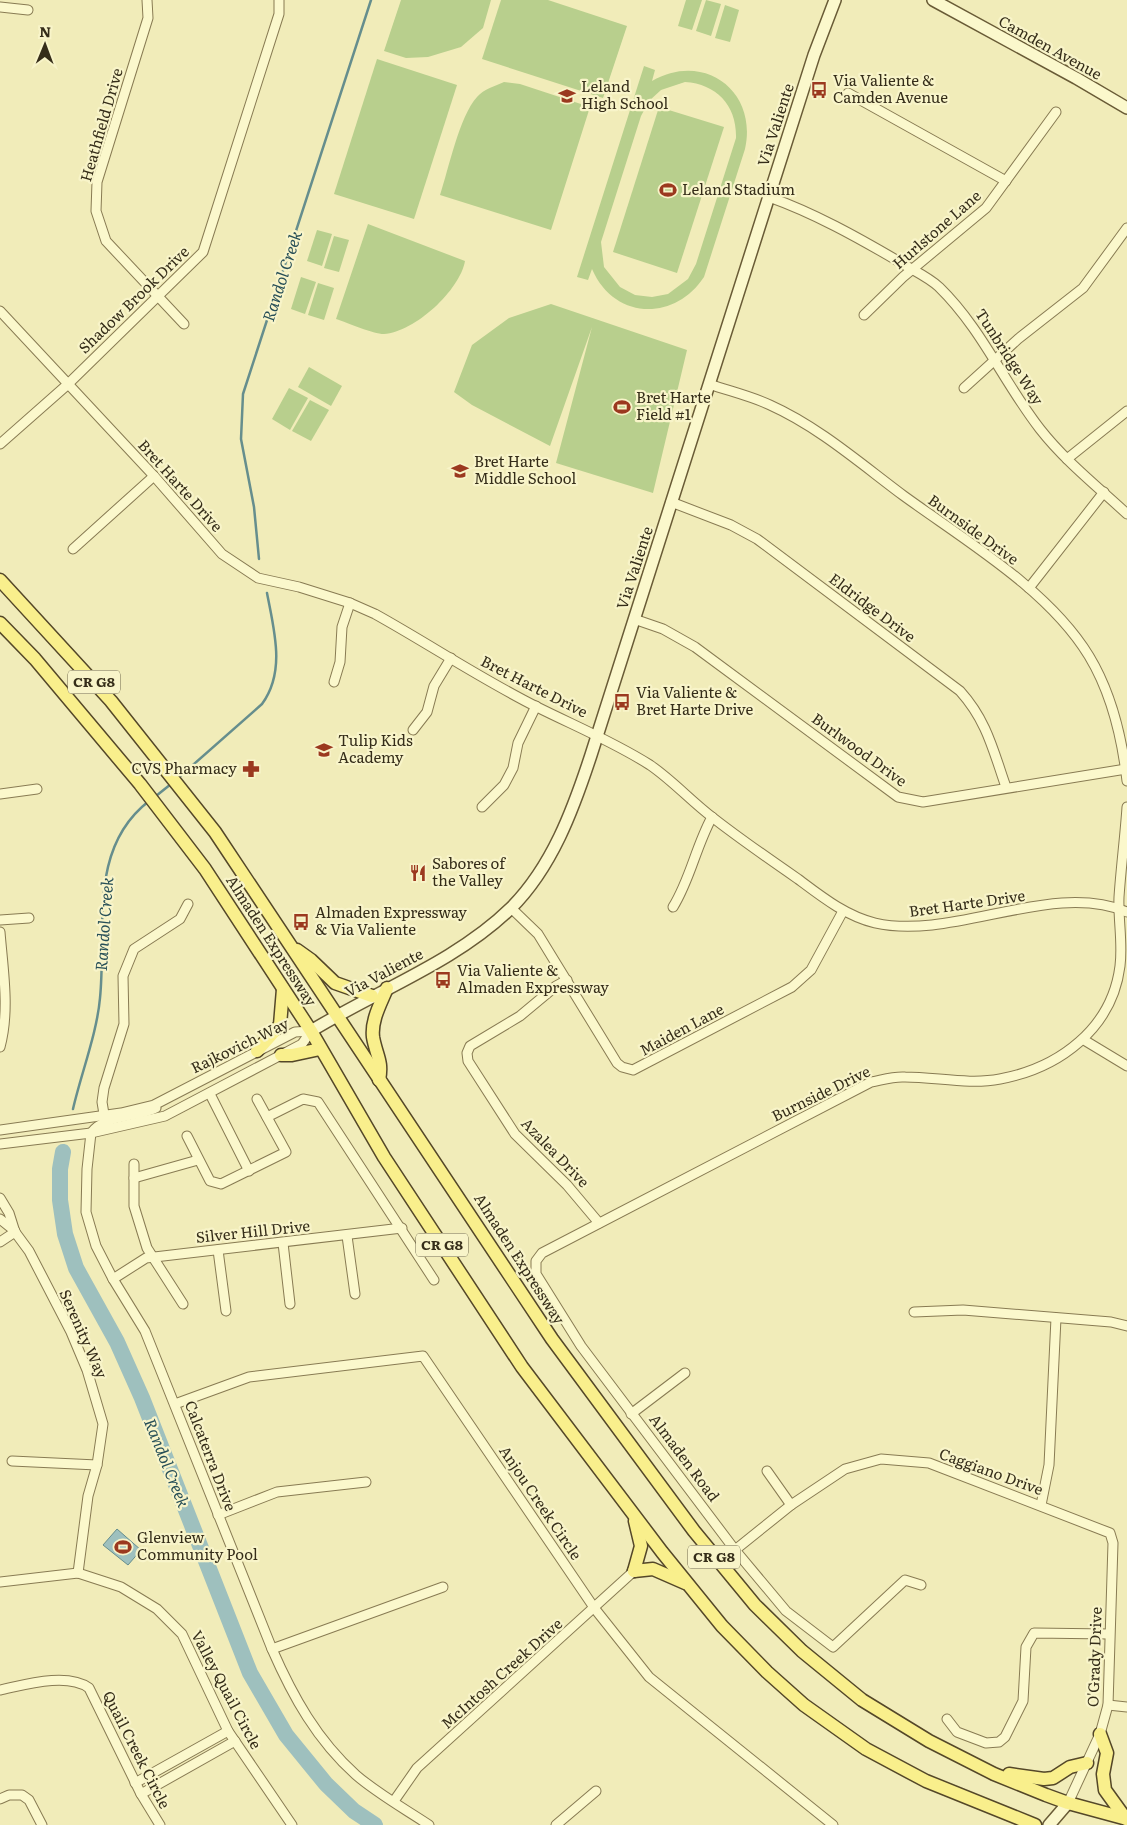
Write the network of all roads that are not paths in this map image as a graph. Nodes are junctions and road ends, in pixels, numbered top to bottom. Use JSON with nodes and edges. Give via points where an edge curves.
{"nodes":[{"id":1,"x":147,"y":0,"type":"edge"},
{"id":2,"x":279,"y":0,"type":"edge"},
{"id":3,"x":835,"y":0,"type":"edge"},
{"id":4,"x":933,"y":0,"type":"edge"},
{"id":5,"x":0,"y":7,"type":"edge"},
{"id":6,"x":28,"y":10,"type":"dead end"},
{"id":7,"x":848,"y":93,"type":"dead end"},
{"id":8,"x":1127,"y":108,"type":"edge"},
{"id":9,"x":1056,"y":112,"type":"dead end"},
{"id":10,"x":1006,"y":181,"type":"junction"},
{"id":11,"x":769,"y":197,"type":"junction"},
{"id":12,"x":1127,"y":228,"type":"edge"},
{"id":13,"x":913,"y":269,"type":"junction"},
{"id":14,"x":157,"y":298,"type":"junction"},
{"id":15,"x":0,"y":311,"type":"edge"},
{"id":16,"x":864,"y":315,"type":"dead end"},
{"id":17,"x":184,"y":324,"type":"dead end"},
{"id":18,"x":996,"y":360,"type":"junction"},
{"id":19,"x":709,"y":384,"type":"junction"},
{"id":20,"x":67,"y":385,"type":"junction"},
{"id":21,"x":964,"y":388,"type":"dead end"},
{"id":22,"x":1127,"y":411,"type":"edge"},
{"id":23,"x":0,"y":444,"type":"edge"},
{"id":24,"x":1067,"y":459,"type":"junction"},
{"id":25,"x":154,"y":476,"type":"junction"},
{"id":26,"x":1104,"y":492,"type":"junction"},
{"id":27,"x":671,"y":502,"type":"junction"},
{"id":28,"x":1127,"y":514,"type":"edge"},
{"id":29,"x":73,"y":549,"type":"dead end"},
{"id":30,"x":0,"y":580,"type":"edge"},
{"id":31,"x":1029,"y":588,"type":"junction"},
{"id":32,"x":350,"y":603,"type":"junction"},
{"id":33,"x":634,"y":619,"type":"junction"},
{"id":34,"x":0,"y":623,"type":"edge"},
{"id":35,"x":451,"y":658,"type":"junction"},
{"id":36,"x":334,"y":682,"type":"dead end"},
{"id":37,"x":536,"y":706,"type":"junction"},
{"id":38,"x":413,"y":730,"type":"dead end"},
{"id":39,"x":597,"y":735,"type":"junction"},
{"id":40,"x":1126,"y":769,"type":"junction"},
{"id":41,"x":1127,"y":781,"type":"edge"},
{"id":42,"x":1006,"y":787,"type":"junction"},
{"id":43,"x":36,"y":788,"type":"dead end"},
{"id":44,"x":0,"y":794,"type":"edge"},
{"id":45,"x":482,"y":807,"type":"dead end"},
{"id":46,"x":1127,"y":807,"type":"edge"},
{"id":47,"x":712,"y":817,"type":"junction"},
{"id":48,"x":188,"y":904,"type":"dead end"},
{"id":49,"x":511,"y":908,"type":"junction"},
{"id":50,"x":673,"y":908,"type":"dead end"},
{"id":51,"x":843,"y":911,"type":"junction"},
{"id":52,"x":1123,"y":911,"type":"edge"},
{"id":53,"x":29,"y":918,"type":"dead end"},
{"id":54,"x":0,"y":920,"type":"edge"},
{"id":55,"x":0,"y":932,"type":"edge"},
{"id":56,"x":292,"y":947,"type":"junction"},
{"id":57,"x":567,"y":980,"type":"junction"},
{"id":58,"x":387,"y":988,"type":"junction"},
{"id":59,"x":283,"y":989,"type":"junction"},
{"id":60,"x":372,"y":996,"type":"junction"},
{"id":61,"x":3,"y":1006,"type":"edge"},
{"id":62,"x":337,"y":1015,"type":"junction"},
{"id":63,"x":311,"y":1031,"type":"junction"},
{"id":64,"x":1084,"y":1040,"type":"junction"},
{"id":65,"x":0,"y":1048,"type":"edge"},
{"id":66,"x":320,"y":1049,"type":"junction"},
{"id":67,"x":257,"y":1051,"type":"junction"},
{"id":68,"x":281,"y":1055,"type":"junction"},
{"id":69,"x":1127,"y":1066,"type":"edge"},
{"id":70,"x":380,"y":1080,"type":"junction"},
{"id":71,"x":210,"y":1094,"type":"junction"},
{"id":72,"x":258,"y":1099,"type":"dead end"},
{"id":73,"x":164,"y":1100,"type":"junction"},
{"id":74,"x":104,"y":1114,"type":"junction"},
{"id":75,"x":267,"y":1117,"type":"junction"},
{"id":76,"x":70,"y":1119,"type":"junction"},
{"id":77,"x":0,"y":1130,"type":"edge"},
{"id":78,"x":91,"y":1133,"type":"junction"},
{"id":79,"x":187,"y":1136,"type":"dead end"},
{"id":80,"x":0,"y":1144,"type":"edge"},
{"id":81,"x":198,"y":1160,"type":"junction"},
{"id":82,"x":134,"y":1164,"type":"dead end"},
{"id":83,"x":249,"y":1172,"type":"junction"},
{"id":84,"x":134,"y":1178,"type":"junction"},
{"id":85,"x":0,"y":1198,"type":"edge"},
{"id":86,"x":0,"y":1219,"type":"edge"},
{"id":87,"x":599,"y":1223,"type":"junction"},
{"id":88,"x":402,"y":1228,"type":"junction"},
{"id":89,"x":16,"y":1232,"type":"junction"},
{"id":90,"x":347,"y":1236,"type":"junction"},
{"id":91,"x":0,"y":1242,"type":"edge"},
{"id":92,"x":283,"y":1243,"type":"junction"},
{"id":93,"x":218,"y":1250,"type":"junction"},
{"id":94,"x":155,"y":1257,"type":"junction"},
{"id":95,"x":534,"y":1267,"type":"joint"},
{"id":96,"x":113,"y":1279,"type":"junction"},
{"id":97,"x":434,"y":1280,"type":"dead end"},
{"id":98,"x":355,"y":1294,"type":"dead end"},
{"id":99,"x":183,"y":1304,"type":"dead end"},
{"id":100,"x":290,"y":1304,"type":"dead end"},
{"id":101,"x":226,"y":1310,"type":"dead end"},
{"id":102,"x":914,"y":1312,"type":"dead end"},
{"id":103,"x":1056,"y":1318,"type":"junction"},
{"id":104,"x":1127,"y":1326,"type":"edge"},
{"id":105,"x":684,"y":1373,"type":"dead end"},
{"id":106,"x":175,"y":1404,"type":"junction"},
{"id":107,"x":631,"y":1414,"type":"junction"},
{"id":108,"x":12,"y":1461,"type":"dead end"},
{"id":109,"x":97,"y":1465,"type":"junction"},
{"id":110,"x":767,"y":1471,"type":"dead end"},
{"id":111,"x":366,"y":1482,"type":"dead end"},
{"id":112,"x":791,"y":1505,"type":"junction"},
{"id":113,"x":1041,"y":1505,"type":"junction"},
{"id":114,"x":633,"y":1514,"type":"junction"},
{"id":115,"x":218,"y":1515,"type":"junction"},
{"id":116,"x":1110,"y":1533,"type":"joint"},
{"id":117,"x":735,"y":1550,"type":"junction"},
{"id":118,"x":634,"y":1571,"type":"junction"},
{"id":119,"x":78,"y":1573,"type":"junction"},
{"id":120,"x":0,"y":1582,"type":"edge"},
{"id":121,"x":688,"y":1584,"type":"junction"},
{"id":122,"x":921,"y":1585,"type":"dead end"},
{"id":123,"x":443,"y":1587,"type":"dead end"},
{"id":124,"x":595,"y":1609,"type":"junction"},
{"id":125,"x":1109,"y":1634,"type":"junction"},
{"id":126,"x":272,"y":1649,"type":"junction"},
{"id":127,"x":0,"y":1690,"type":"edge"},
{"id":128,"x":1108,"y":1705,"type":"junction"},
{"id":129,"x":1127,"y":1707,"type":"edge"},
{"id":130,"x":947,"y":1719,"type":"dead end"},
{"id":131,"x":228,"y":1730,"type":"junction"},
{"id":132,"x":1100,"y":1734,"type":"junction"},
{"id":133,"x":235,"y":1742,"type":"junction"},
{"id":134,"x":1087,"y":1763,"type":"junction"},
{"id":135,"x":994,"y":1774,"type":"junction"},
{"id":136,"x":135,"y":1783,"type":"junction"},
{"id":137,"x":596,"y":1790,"type":"dead end"},
{"id":138,"x":141,"y":1794,"type":"junction"},
{"id":139,"x":0,"y":1799,"type":"edge"},
{"id":140,"x":394,"y":1801,"type":"junction"},
{"id":141,"x":1068,"y":1803,"type":"junction"},
{"id":142,"x":997,"y":1810,"type":"junction"},
{"id":143,"x":1126,"y":1819,"type":"edge"},
{"id":144,"x":42,"y":1825,"type":"edge"},
{"id":145,"x":160,"y":1825,"type":"edge"},
{"id":146,"x":292,"y":1825,"type":"edge"},
{"id":147,"x":429,"y":1825,"type":"edge"},
{"id":148,"x":556,"y":1825,"type":"edge"},
{"id":149,"x":833,"y":1825,"type":"edge"},
{"id":150,"x":1004,"y":1825,"type":"edge"},
{"id":151,"x":1035,"y":1825,"type":"edge"},
{"id":152,"x":1049,"y":1825,"type":"edge"},
{"id":153,"x":1061,"y":1825,"type":"edge"}],
"edges":[{"from":1,"to":14,"type":"street","name":"Heathfield Drive","via":[[148,18],[97,182],[96,211],[106,240]]},
{"from":2,"to":14,"type":"street","name":"Shadow Brook Drive","via":[[279,14],[203,252]]},
{"from":3,"to":11,"type":"street","name":"Via Valiente"},
{"from":4,"to":8,"type":"street","name":"Camden Avenue"},
{"from":5,"to":6,"type":"street"},
{"from":7,"to":10,"type":"street"},
{"from":9,"to":10,"type":"street","name":"Hurlstone Lane"},
{"from":10,"to":13,"type":"street","name":"Hurlstone Lane","via":[[986,208]]},
{"from":11,"to":13,"type":"street","name":"Tunbridge Way","via":[[797,207]]},
{"from":11,"to":19,"type":"street","name":"Via Valiente"},
{"from":12,"to":18,"type":"street","via":[[1083,288]]},
{"from":13,"to":16,"type":"street","name":"Hurlstone Lane"},
{"from":13,"to":18,"type":"street","name":"Tunbridge Way","via":[[938,286],[965,313]]},
{"from":14,"to":17,"type":"street","name":"Heathfield Drive"},
{"from":14,"to":20,"type":"street","name":"Shadow Brook Drive"},
{"from":15,"to":20,"type":"street","name":"Bret Harte Drive"},
{"from":18,"to":21,"type":"street"},
{"from":18,"to":24,"type":"street","name":"Tunbridge Way","via":[[1039,428]]},
{"from":19,"to":27,"type":"street","name":"Via Valiente"},
{"from":19,"to":31,"type":"street","name":"Burnside Drive","via":[[770,405],[819,433]]},
{"from":20,"to":23,"type":"street","name":"Shadow Brook Drive"},
{"from":20,"to":25,"type":"street","name":"Bret Harte Drive"},
{"from":22,"to":24,"type":"street"},
{"from":24,"to":26,"type":"street","name":"Tunbridge Way"},
{"from":25,"to":29,"type":"street"},
{"from":25,"to":32,"type":"street","name":"Bret Harte Drive","via":[[222,554],[258,578]]},
{"from":26,"to":28,"type":"street","name":"Tunbridge Way"},
{"from":26,"to":31,"type":"street"},
{"from":27,"to":33,"type":"street","name":"Via Valiente"},
{"from":27,"to":42,"type":"street","name":"Eldridge Drive","via":[[731,525],[756,539],[960,691],[984,723]]},
{"from":30,"to":56,"type":"main road","name":"Almaden Expressway","number":"CR G8","via":[[112,701],[180,785]]},
{"from":31,"to":40,"type":"street","name":"Burnside Drive","via":[[1069,628],[1088,656],[1112,707]]},
{"from":32,"to":35,"type":"street","name":"Bret Harte Drive"},
{"from":32,"to":36,"type":"street","via":[[342,627],[340,662]]},
{"from":33,"to":39,"type":"street","name":"Via Valiente"},
{"from":33,"to":42,"type":"street","name":"Burlwood Drive","via":[[663,629],[695,647],[898,797],[923,802]]},
{"from":34,"to":59,"type":"main road","name":"Almaden Expressway","number":"CR G8","via":[[35,659],[156,805],[205,869]]},
{"from":35,"to":37,"type":"street","name":"Bret Harte Drive"},
{"from":35,"to":38,"type":"street","via":[[434,686],[427,712]]},
{"from":37,"to":39,"type":"street","name":"Bret Harte Drive"},
{"from":37,"to":45,"type":"street","via":[[508,776]]},
{"from":39,"to":47,"type":"street","name":"Bret Harte Drive","via":[[652,766]]},
{"from":39,"to":49,"type":"street","name":"Via Valiente","via":[[567,822],[541,869]]},
{"from":40,"to":41,"type":"street","name":"Burnside Drive"},
{"from":40,"to":42,"type":"street","name":"Burlwood Drive"},
{"from":43,"to":44,"type":"street"},
{"from":46,"to":52,"type":"street","name":"Burnside Drive"},
{"from":47,"to":50,"type":"street"},
{"from":47,"to":51,"type":"street","name":"Bret Harte Drive"},
{"from":48,"to":74,"type":"street","via":[[180,919],[134,949],[123,976],[124,1024],[104,1088]]},
{"from":49,"to":57,"type":"street","name":"Maiden Lane","via":[[538,934]]},
{"from":49,"to":58,"type":"street","name":"Via Valiente","via":[[479,936]]},
{"from":51,"to":52,"type":"street","name":"Bret Harte Drive","via":[[874,923],[902,926],[1080,903],[1108,905]]},
{"from":51,"to":57,"type":"street","name":"Maiden Lane","via":[[811,970],[792,987],[639,1069],[627,1069],[617,1063]]},
{"from":52,"to":64,"type":"street","name":"Burnside Drive","via":[[1116,984],[1098,1022]]},
{"from":53,"to":54,"type":"street"},
{"from":55,"to":61,"type":"street"},
{"from":56,"to":60,"type":"main road","via":[[335,983]]},
{"from":56,"to":62,"type":"main road","name":"Almaden Expressway","number":"CR G8"},
{"from":57,"to":87,"type":"street","name":"Azalea Drive","via":[[520,1016],[470,1046],[468,1061],[515,1134],[567,1185]]},
{"from":58,"to":60,"type":"street","name":"Via Valiente"},
{"from":58,"to":70,"type":"main road","via":[[373,1028],[373,1039],[382,1066]]},
{"from":59,"to":63,"type":"main road","name":"Almaden Expressway","number":"CR G8"},
{"from":59,"to":67,"type":"main road","via":[[280,1025]]},
{"from":60,"to":62,"type":"street","name":"Via Valiente"},
{"from":61,"to":65,"type":"street","via":[[5,1030]]},
{"from":62,"to":63,"type":"street","name":"Via Valiente"},
{"from":62,"to":70,"type":"main road","name":"Almaden Expressway","number":"CR G8"},
{"from":63,"to":66,"type":"main road","name":"Almaden Expressway","number":"CR G8"},
{"from":63,"to":67,"type":"street","name":"Rajkovich Way","via":[[295,1032]]},
{"from":63,"to":68,"type":"street","name":"Rajkovich Way","via":[[302,1044]]},
{"from":64,"to":69,"type":"street"},
{"from":64,"to":87,"type":"street","name":"Burnside Drive","via":[[1043,1066],[998,1080],[903,1076],[872,1082]]},
{"from":66,"to":68,"type":"main road"},
{"from":66,"to":114,"type":"main road","name":"Almaden Expressway","number":"CR G8","via":[[384,1158],[522,1366]]},
{"from":67,"to":73,"type":"street","name":"Rajkovich Way"},
{"from":68,"to":71,"type":"street","name":"Rajkovich Way"},
{"from":70,"to":135,"type":"main road","name":"Almaden Expressway","number":"CR G8","via":[[552,1339],[694,1531],[755,1605],[862,1700],[929,1741]]},
{"from":71,"to":78,"type":"street","name":"Rajkovich Way","via":[[165,1116]]},
{"from":71,"to":83,"type":"street"},
{"from":72,"to":75,"type":"street"},
{"from":73,"to":74,"type":"street","name":"Rajkovich Way","via":[[154,1105]]},
{"from":73,"to":78,"type":"street","via":[[145,1113],[101,1123]]},
{"from":74,"to":76,"type":"street","name":"Rajkovich Way"},
{"from":75,"to":83,"type":"street","via":[[286,1152]]},
{"from":75,"to":88,"type":"street","via":[[303,1099],[318,1102]]},
{"from":76,"to":77,"type":"street","name":"Rajkovich Way"},
{"from":76,"to":78,"type":"street"},
{"from":78,"to":80,"type":"street","name":"Rajkovich Way"},
{"from":78,"to":96,"type":"street","name":"Calcaterra Drive","via":[[86,1212],[96,1246]]},
{"from":79,"to":81,"type":"street"},
{"from":81,"to":83,"type":"street","via":[[210,1181],[221,1184]]},
{"from":81,"to":84,"type":"street"},
{"from":82,"to":84,"type":"street"},
{"from":84,"to":94,"type":"street","via":[[134,1206],[148,1248]]},
{"from":85,"to":89,"type":"street","name":"Serenity Way"},
{"from":86,"to":89,"type":"street","name":"Serenity Way"},
{"from":87,"to":95,"type":"street","name":"Burnside Drive","via":[[542,1253]]},
{"from":88,"to":90,"type":"street","name":"Silver Hill Drive"},
{"from":88,"to":97,"type":"street"},
{"from":89,"to":91,"type":"street"},
{"from":89,"to":109,"type":"street","name":"Serenity Way","via":[[87,1370],[102,1424]]},
{"from":90,"to":92,"type":"street","name":"Silver Hill Drive"},
{"from":90,"to":98,"type":"street"},
{"from":92,"to":93,"type":"street","name":"Silver Hill Drive"},
{"from":92,"to":100,"type":"street"},
{"from":93,"to":94,"type":"street","name":"Silver Hill Drive"},
{"from":93,"to":101,"type":"street"},
{"from":94,"to":96,"type":"street","name":"Silver Hill Drive","via":[[146,1258]]},
{"from":94,"to":99,"type":"street"},
{"from":95,"to":107,"type":"street","name":"Almaden Road","via":[[581,1346]]},
{"from":96,"to":106,"type":"street","name":"Calcaterra Drive","via":[[145,1331]]},
{"from":102,"to":103,"type":"street","via":[[963,1310]]},
{"from":103,"to":104,"type":"street"},
{"from":103,"to":113,"type":"street","via":[[1049,1465]]},
{"from":105,"to":107,"type":"street"},
{"from":106,"to":115,"type":"street","name":"Calcaterra Drive"},
{"from":106,"to":124,"type":"street","name":"Anjou Creek Circle","via":[[248,1377],[423,1356]]},
{"from":107,"to":117,"type":"street","name":"Almaden Road"},
{"from":108,"to":109,"type":"street"},
{"from":109,"to":119,"type":"street","name":"Serenity Way","via":[[88,1496]]},
{"from":110,"to":112,"type":"street"},
{"from":111,"to":115,"type":"street","via":[[277,1492]]},
{"from":112,"to":113,"type":"street","name":"Caggiano Drive","via":[[845,1468],[881,1459],[929,1463]]},
{"from":112,"to":117,"type":"street","name":"Caggiano Drive"},
{"from":113,"to":116,"type":"street","name":"Caggiano Drive"},
{"from":114,"to":118,"type":"main road","via":[[642,1546]]},
{"from":114,"to":121,"type":"main road","name":"Almaden Expressway","number":"CR G8"},
{"from":115,"to":126,"type":"street","name":"Calcaterra Drive"},
{"from":116,"to":125,"type":"street","name":"O'Grady Drive","via":[[1113,1543]]},
{"from":117,"to":122,"type":"street","name":"Almaden Road","via":[[786,1611],[833,1647],[905,1580]]},
{"from":118,"to":121,"type":"main road","via":[[653,1568]]},
{"from":118,"to":124,"type":"street","name":"McIntosh Creek Drive"},
{"from":119,"to":120,"type":"street","name":"Valley Quail Circle"},
{"from":119,"to":131,"type":"street","name":"Valley Quail Circle","via":[[121,1587],[157,1609],[182,1634]]},
{"from":121,"to":142,"type":"main road","name":"Almaden Expressway","number":"CR G8","via":[[722,1626],[767,1672],[836,1729],[901,1768]]},
{"from":123,"to":126,"type":"street"},
{"from":124,"to":140,"type":"street","name":"McIntosh Creek Drive","via":[[417,1768]]},
{"from":124,"to":149,"type":"street","name":"Anjou Creek Circle","via":[[649,1677]]},
{"from":125,"to":128,"type":"street","name":"O'Grady Drive"},
{"from":125,"to":130,"type":"street","via":[[1034,1633],[1026,1648],[1023,1701],[1010,1730],[999,1742],[986,1743],[958,1732]]},
{"from":126,"to":140,"type":"street","name":"Calcaterra Drive","via":[[293,1696],[320,1736],[357,1776]]},
{"from":127,"to":136,"type":"street","name":"Quail Creek Circle","via":[[38,1682],[83,1684],[89,1688]]},
{"from":128,"to":129,"type":"street"},
{"from":128,"to":132,"type":"street","name":"O'Grady Drive"},
{"from":131,"to":133,"type":"street","name":"Valley Quail Circle"},
{"from":131,"to":136,"type":"street"},
{"from":132,"to":134,"type":"street","name":"O'Grady Drive"},
{"from":132,"to":143,"type":"main road","via":[[1107,1753],[1103,1774],[1105,1790]]},
{"from":133,"to":138,"type":"street"},
{"from":133,"to":146,"type":"street","name":"Valley Quail Circle"},
{"from":134,"to":135,"type":"main road","via":[[1070,1766],[1053,1778]]},
{"from":134,"to":141,"type":"street","name":"O'Grady Drive"},
{"from":135,"to":141,"type":"main road","name":"Almaden Expressway","number":"CR G8"},
{"from":136,"to":138,"type":"street","name":"Quail Creek Circle"},
{"from":137,"to":148,"type":"street"},
{"from":138,"to":145,"type":"street","name":"Quail Creek Circle"},
{"from":139,"to":144,"type":"street","via":[[22,1795]]},
{"from":140,"to":147,"type":"street","name":"Calcaterra Drive"},
{"from":141,"to":143,"type":"main road","name":"Almaden Expressway","number":"CR G8"},
{"from":141,"to":152,"type":"street"},
{"from":141,"to":153,"type":"street"},
{"from":142,"to":150,"type":"main road"},
{"from":142,"to":151,"type":"main road","name":"Almaden Expressway","number":"CR G8"}]}
